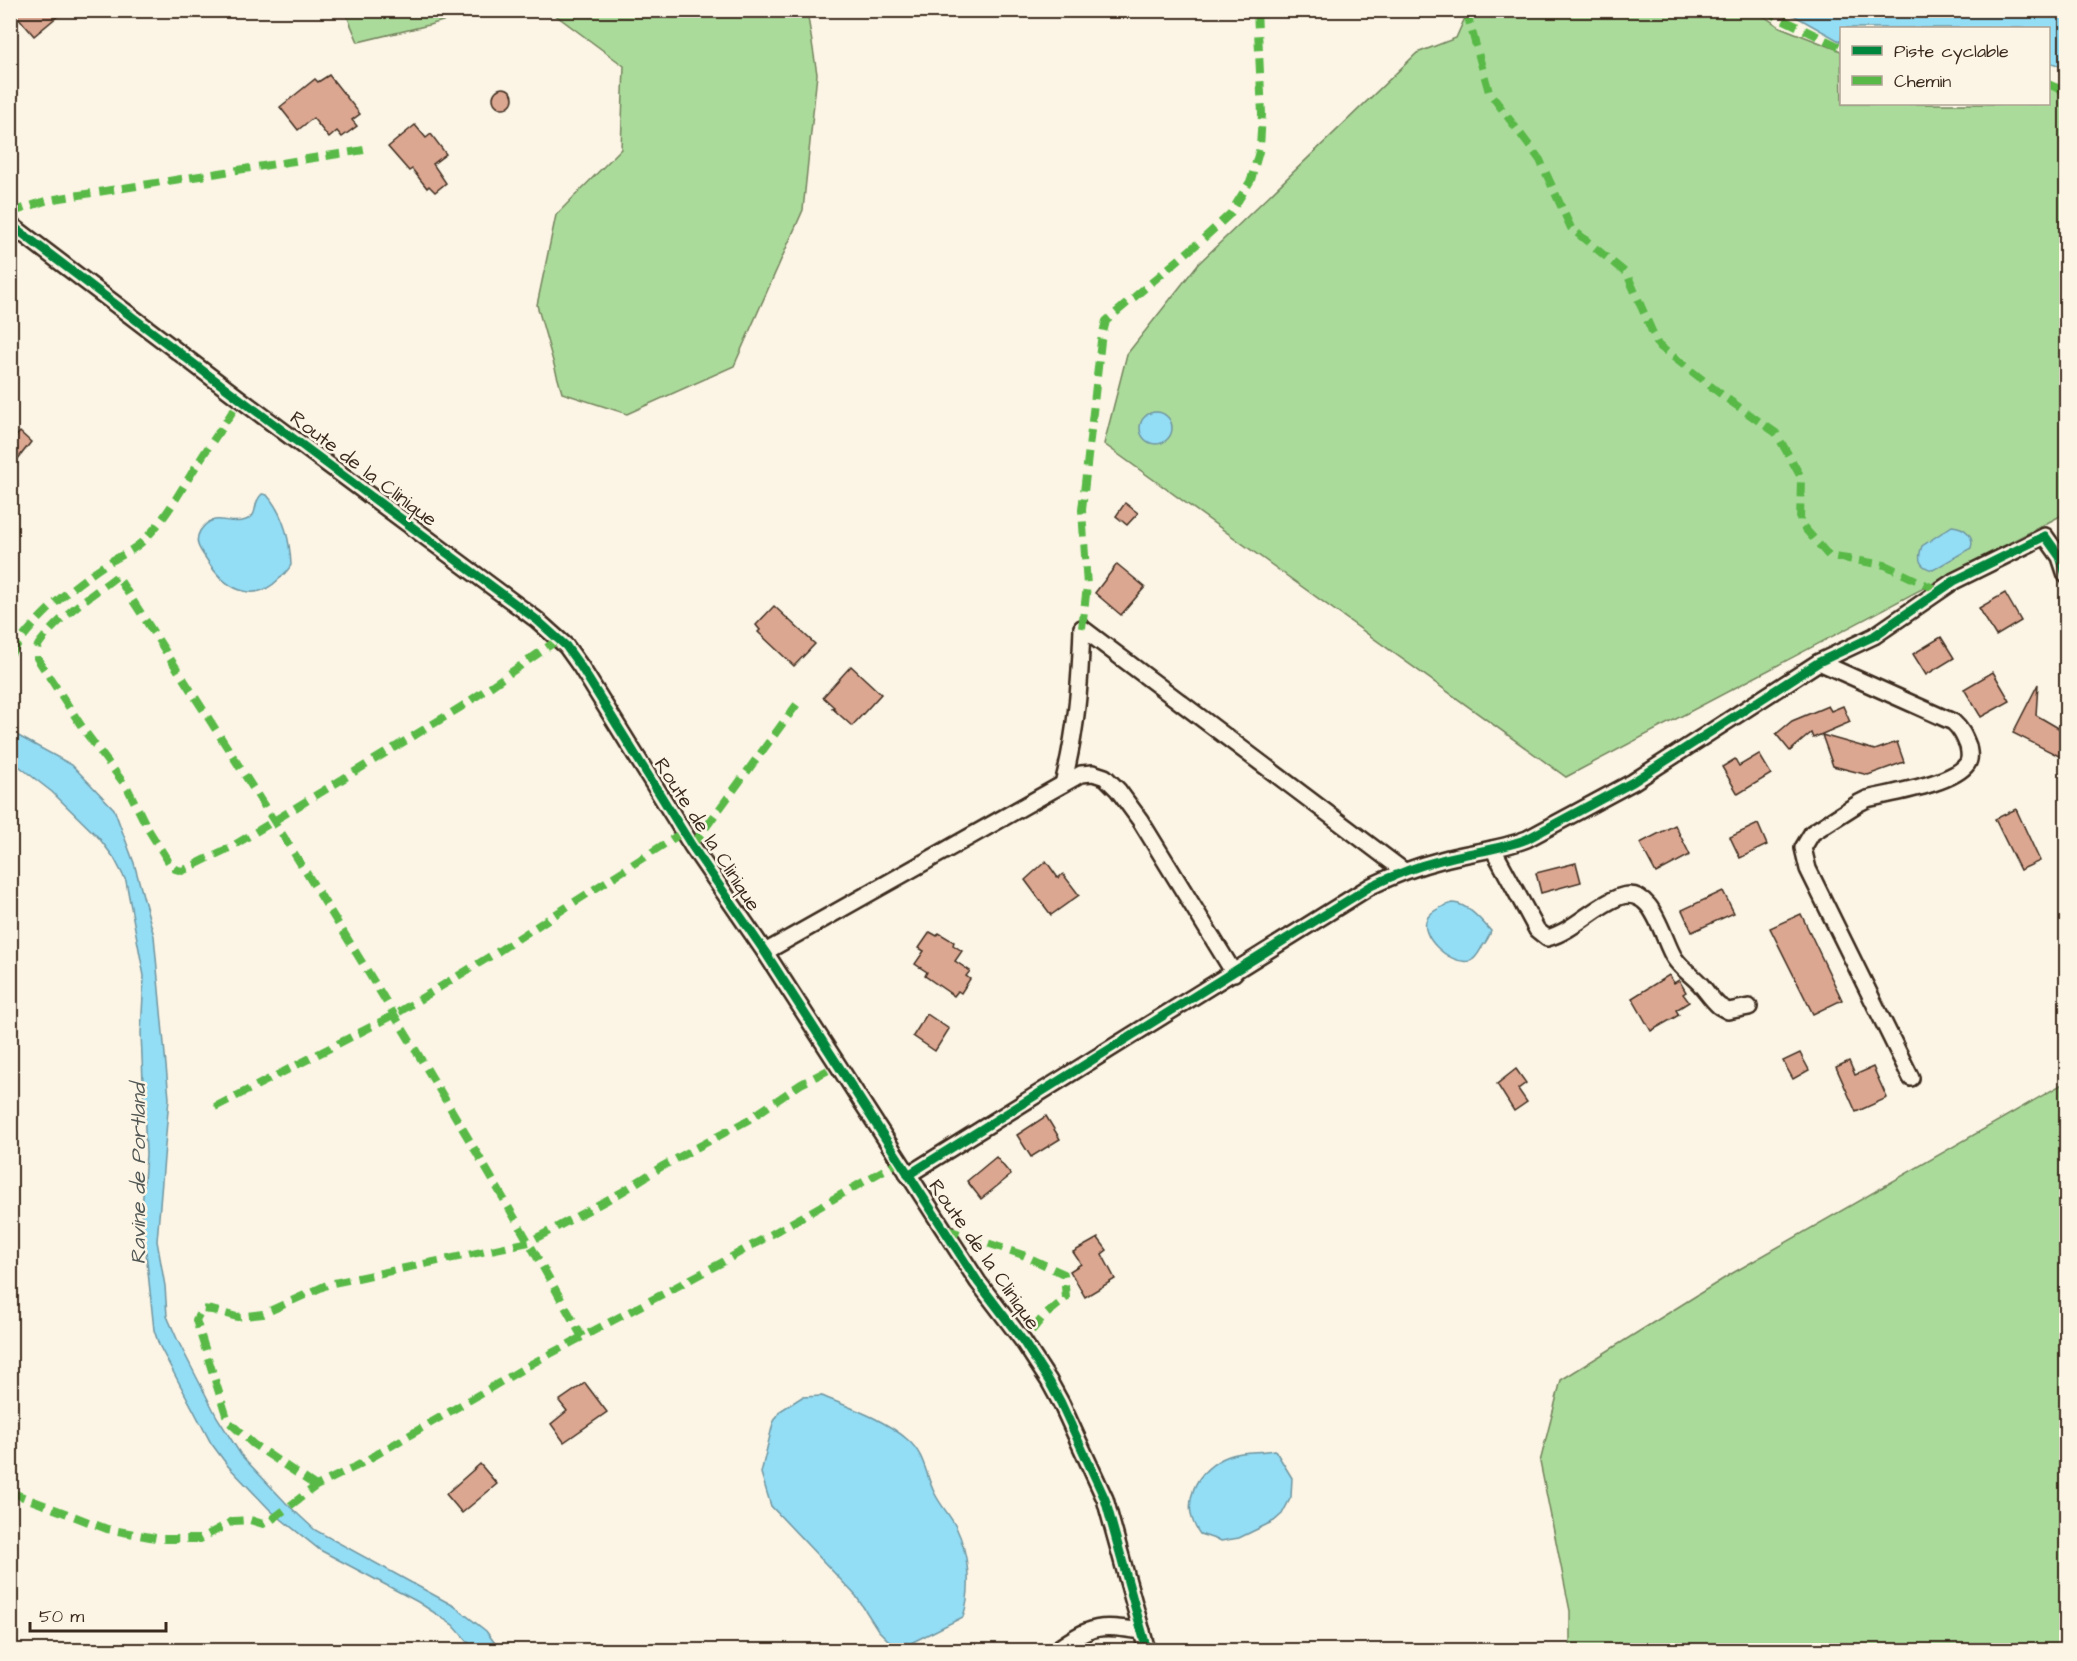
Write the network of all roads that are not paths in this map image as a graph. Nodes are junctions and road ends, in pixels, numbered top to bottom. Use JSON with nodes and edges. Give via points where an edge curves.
{"nodes":[{"id":1,"x":10,"y":224,"type":"edge"},
{"id":2,"x":2067,"y":575,"type":"edge"},
{"id":3,"x":1819,"y":662,"type":"junction"},
{"id":4,"x":1063,"y":784,"type":"junction"},
{"id":5,"x":1493,"y":849,"type":"junction"},
{"id":6,"x":1404,"y":871,"type":"junction"},
{"id":7,"x":765,"y":952,"type":"junction"},
{"id":8,"x":1234,"y":973,"type":"junction"},
{"id":9,"x":1749,"y":1007,"type":"dead end"},
{"id":10,"x":1911,"y":1078,"type":"dead end"},
{"id":11,"x":908,"y":1175,"type":"junction"},
{"id":12,"x":1142,"y":1631,"type":"junction"},
{"id":13,"x":1056,"y":1650,"type":"edge"},
{"id":14,"x":1147,"y":1650,"type":"edge"}],
"edges":[{"from":1,"to":7,"type":"street","name":"Route de la Clinique","via":[[553,633],[581,667],[692,846]]},
{"from":2,"to":3,"type":"street","via":[[2045,536],[1954,581],[1874,636]]},
{"from":3,"to":5,"type":"street","via":[[1633,782],[1527,839]]},
{"from":3,"to":10,"type":"street","via":[[1953,722],[1970,754],[1968,763],[1952,776],[1859,803],[1812,833],[1803,848],[1808,869]]},
{"from":4,"to":6,"type":"street","via":[[1080,692],[1082,628]]},
{"from":4,"to":7,"type":"street"},
{"from":4,"to":8,"type":"street","via":[[1081,774],[1093,773],[1105,777],[1118,790]]},
{"from":5,"to":6,"type":"street"},
{"from":5,"to":9,"type":"street","via":[[1543,936],[1555,936],[1620,896],[1632,895],[1652,909],[1674,958],[1712,1000],[1728,1011]]},
{"from":6,"to":8,"type":"street","via":[[1371,885]]},
{"from":7,"to":11,"type":"street","name":"Route de la Clinique"},
{"from":8,"to":11,"type":"street"},
{"from":11,"to":12,"type":"street","name":"Route de la Clinique","via":[[1061,1403],[1105,1499]]},
{"from":12,"to":13,"type":"street","via":[[1093,1628]]},
{"from":12,"to":14,"type":"street","name":"Route de la Clinique"}]}
